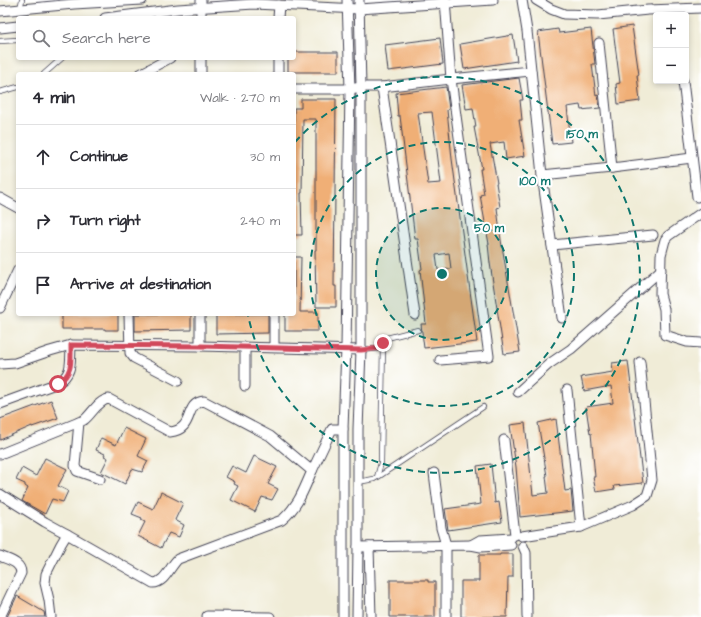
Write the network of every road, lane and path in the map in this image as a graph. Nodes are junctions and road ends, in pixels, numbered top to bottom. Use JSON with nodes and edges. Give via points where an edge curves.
{"nodes":[{"id":1,"x":142,"y":0,"type":"edge"},
{"id":2,"x":493,"y":0,"type":"edge"},
{"id":3,"x":522,"y":0,"type":"edge"},
{"id":4,"x":536,"y":0,"type":"edge"},
{"id":5,"x":445,"y":2,"type":"edge"},
{"id":6,"x":201,"y":4,"type":"edge"},
{"id":7,"x":347,"y":4,"type":"edge"},
{"id":8,"x":21,"y":5,"type":"edge"},
{"id":9,"x":278,"y":5,"type":"junction"},
{"id":10,"x":359,"y":5,"type":"edge"},
{"id":11,"x":701,"y":8,"type":"edge"},
{"id":12,"x":0,"y":11,"type":"edge"},
{"id":13,"x":119,"y":16,"type":"edge"},
{"id":14,"x":202,"y":16,"type":"edge"},
{"id":15,"x":278,"y":16,"type":"edge"},
{"id":16,"x":16,"y":26,"type":"edge"},
{"id":17,"x":0,"y":28,"type":"edge"},
{"id":18,"x":16,"y":40,"type":"edge"},
{"id":19,"x":0,"y":41,"type":"edge"},
{"id":20,"x":599,"y":43,"type":"dead end"},
{"id":21,"x":60,"y":60,"type":"edge"},
{"id":22,"x":166,"y":60,"type":"edge"},
{"id":23,"x":201,"y":60,"type":"edge"},
{"id":24,"x":278,"y":60,"type":"edge"},
{"id":25,"x":531,"y":71,"type":"junction"},
{"id":26,"x":46,"y":72,"type":"edge"},
{"id":27,"x":144,"y":72,"type":"edge"},
{"id":28,"x":201,"y":72,"type":"edge"},
{"id":29,"x":278,"y":72,"type":"edge"},
{"id":30,"x":451,"y":79,"type":"junction"},
{"id":31,"x":683,"y":84,"type":"edge"},
{"id":32,"x":382,"y":87,"type":"junction"},
{"id":33,"x":16,"y":88,"type":"edge"},
{"id":34,"x":361,"y":88,"type":"junction"},
{"id":35,"x":296,"y":89,"type":"edge"},
{"id":36,"x":350,"y":89,"type":"junction"},
{"id":37,"x":0,"y":92,"type":"edge"},
{"id":38,"x":692,"y":158,"type":"junction"},
{"id":39,"x":612,"y":168,"type":"junction"},
{"id":40,"x":542,"y":175,"type":"junction"},
{"id":41,"x":697,"y":197,"type":"dead end"},
{"id":42,"x":0,"y":198,"type":"edge"},
{"id":43,"x":16,"y":207,"type":"edge"},
{"id":44,"x":701,"y":213,"type":"edge"},
{"id":45,"x":652,"y":235,"type":"dead end"},
{"id":46,"x":552,"y":245,"type":"junction"},
{"id":47,"x":661,"y":270,"type":"junction"},
{"id":48,"x":16,"y":273,"type":"edge"},
{"id":49,"x":4,"y":288,"type":"edge"},
{"id":50,"x":0,"y":308,"type":"edge"},
{"id":51,"x":415,"y":315,"type":"dead end"},
{"id":52,"x":129,"y":316,"type":"edge"},
{"id":53,"x":200,"y":316,"type":"edge"},
{"id":54,"x":274,"y":316,"type":"edge"},
{"id":55,"x":562,"y":318,"type":"dead end"},
{"id":56,"x":418,"y":330,"type":"dead end"},
{"id":57,"x":701,"y":343,"type":"edge"},
{"id":58,"x":71,"y":345,"type":"junction"},
{"id":59,"x":129,"y":346,"type":"junction"},
{"id":60,"x":200,"y":346,"type":"junction"},
{"id":61,"x":244,"y":347,"type":"junction"},
{"id":62,"x":274,"y":347,"type":"junction"},
{"id":63,"x":346,"y":348,"type":"junction"},
{"id":64,"x":382,"y":348,"type":"junction"},
{"id":65,"x":361,"y":350,"type":"junction"},
{"id":66,"x":440,"y":360,"type":"dead end"},
{"id":67,"x":640,"y":362,"type":"dead end"},
{"id":68,"x":0,"y":364,"type":"edge"},
{"id":69,"x":178,"y":381,"type":"dead end"},
{"id":70,"x":245,"y":386,"type":"dead end"},
{"id":71,"x":567,"y":390,"type":"dead end"},
{"id":72,"x":518,"y":392,"type":"dead end"},
{"id":73,"x":0,"y":404,"type":"edge"},
{"id":74,"x":483,"y":407,"type":"dead end"},
{"id":75,"x":79,"y":422,"type":"junction"},
{"id":76,"x":343,"y":429,"type":"junction"},
{"id":77,"x":504,"y":440,"type":"dead end"},
{"id":78,"x":0,"y":454,"type":"edge"},
{"id":79,"x":313,"y":468,"type":"junction"},
{"id":80,"x":434,"y":473,"type":"dead end"},
{"id":81,"x":377,"y":478,"type":"junction"},
{"id":82,"x":100,"y":479,"type":"dead end"},
{"id":83,"x":358,"y":482,"type":"junction"},
{"id":84,"x":0,"y":494,"type":"edge"},
{"id":85,"x":581,"y":527,"type":"junction"},
{"id":86,"x":67,"y":534,"type":"junction"},
{"id":87,"x":514,"y":538,"type":"junction"},
{"id":88,"x":446,"y":545,"type":"junction"},
{"id":89,"x":358,"y":547,"type":"junction"},
{"id":90,"x":369,"y":547,"type":"junction"},
{"id":91,"x":0,"y":556,"type":"edge"},
{"id":92,"x":207,"y":616,"type":"dead end"},
{"id":93,"x":0,"y":617,"type":"edge"},
{"id":94,"x":51,"y":617,"type":"edge"},
{"id":95,"x":270,"y":617,"type":"edge"},
{"id":96,"x":343,"y":617,"type":"edge"},
{"id":97,"x":357,"y":617,"type":"edge"},
{"id":98,"x":370,"y":617,"type":"edge"},
{"id":99,"x":446,"y":617,"type":"edge"},
{"id":100,"x":527,"y":617,"type":"edge"}],
"edges":[{"from":1,"to":8,"type":"street"},
{"from":2,"to":5,"type":"street"},
{"from":3,"to":25,"type":"street"},
{"from":4,"to":11,"type":"street","via":[[564,14],[598,15]]},
{"from":5,"to":10,"type":"street"},
{"from":5,"to":30,"type":"street"},
{"from":6,"to":9,"type":"street"},
{"from":6,"to":13,"type":"street"},
{"from":6,"to":14,"type":"street"},
{"from":7,"to":9,"type":"street"},
{"from":7,"to":10,"type":"street"},
{"from":7,"to":36,"type":"street"},
{"from":8,"to":12,"type":"street"},
{"from":9,"to":15,"type":"street"},
{"from":10,"to":34,"type":"street"},
{"from":16,"to":17,"type":"street"},
{"from":18,"to":19,"type":"lane"},
{"from":20,"to":39,"type":"street"},
{"from":21,"to":26,"type":"lane"},
{"from":22,"to":27,"type":"street"},
{"from":23,"to":28,"type":"street"},
{"from":24,"to":29,"type":"street"},
{"from":25,"to":30,"type":"street"},
{"from":25,"to":40,"type":"street"},
{"from":30,"to":32,"type":"street"},
{"from":30,"to":66,"type":"street","via":[[489,356]]},
{"from":31,"to":38,"type":"street"},
{"from":32,"to":34,"type":"street"},
{"from":32,"to":51,"type":"street"},
{"from":33,"to":37,"type":"lane"},
{"from":34,"to":36,"type":"street"},
{"from":34,"to":65,"type":"street"},
{"from":35,"to":36,"type":"street"},
{"from":36,"to":63,"type":"street"},
{"from":38,"to":39,"type":"street"},
{"from":38,"to":41,"type":"street"},
{"from":39,"to":40,"type":"street"},
{"from":40,"to":46,"type":"street"},
{"from":42,"to":43,"type":"street"},
{"from":44,"to":47,"type":"street","via":[[665,240]]},
{"from":45,"to":46,"type":"street"},
{"from":46,"to":55,"type":"street"},
{"from":47,"to":57,"type":"street","via":[[660,294],[664,309],[665,335],[687,342]]},
{"from":47,"to":72,"type":"street"},
{"from":48,"to":49,"type":"street"},
{"from":49,"to":50,"type":"street"},
{"from":52,"to":59,"type":"street"},
{"from":53,"to":60,"type":"street"},
{"from":54,"to":62,"type":"street"},
{"from":56,"to":64,"type":"lane","via":[[387,338]]},
{"from":58,"to":59,"type":"street"},
{"from":58,"to":68,"type":"street","via":[[15,363]]},
{"from":58,"to":73,"type":"street","via":[[70,370],[58,384]]},
{"from":59,"to":60,"type":"street"},
{"from":59,"to":69,"type":"street","via":[[134,358]]},
{"from":60,"to":61,"type":"street"},
{"from":61,"to":62,"type":"street"},
{"from":61,"to":70,"type":"street"},
{"from":62,"to":63,"type":"street"},
{"from":63,"to":65,"type":"street"},
{"from":63,"to":76,"type":"street"},
{"from":64,"to":65,"type":"lane"},
{"from":64,"to":81,"type":"lane","via":[[381,463]]},
{"from":65,"to":83,"type":"street"},
{"from":67,"to":85,"type":"street","via":[[652,480],[647,496],[633,506]]},
{"from":71,"to":85,"type":"street"},
{"from":74,"to":81,"type":"lane"},
{"from":75,"to":78,"type":"street"},
{"from":75,"to":79,"type":"street","via":[[91,415],[101,402],[109,399],[170,432],[178,431],[184,426],[194,404],[204,401],[270,436]]},
{"from":75,"to":82,"type":"street","via":[[75,466],[77,471]]},
{"from":76,"to":79,"type":"street","via":[[332,429]]},
{"from":76,"to":96,"type":"street"},
{"from":77,"to":87,"type":"street"},
{"from":79,"to":86,"type":"street","via":[[296,505],[282,520],[178,559],[157,583]]},
{"from":80,"to":88,"type":"street","via":[[441,528]]},
{"from":81,"to":83,"type":"lane"},
{"from":83,"to":89,"type":"street"},
{"from":84,"to":86,"type":"street"},
{"from":85,"to":87,"type":"street"},
{"from":86,"to":94,"type":"street","via":[[46,574],[45,583]]},
{"from":87,"to":88,"type":"street","via":[[481,547]]},
{"from":87,"to":100,"type":"street","via":[[516,549],[523,546],[526,553]]},
{"from":88,"to":90,"type":"street"},
{"from":88,"to":99,"type":"street"},
{"from":89,"to":90,"type":"street"},
{"from":89,"to":97,"type":"street"},
{"from":90,"to":98,"type":"street"},
{"from":91,"to":93,"type":"street","via":[[19,564],[21,572]]},
{"from":92,"to":95,"type":"street"}]}
